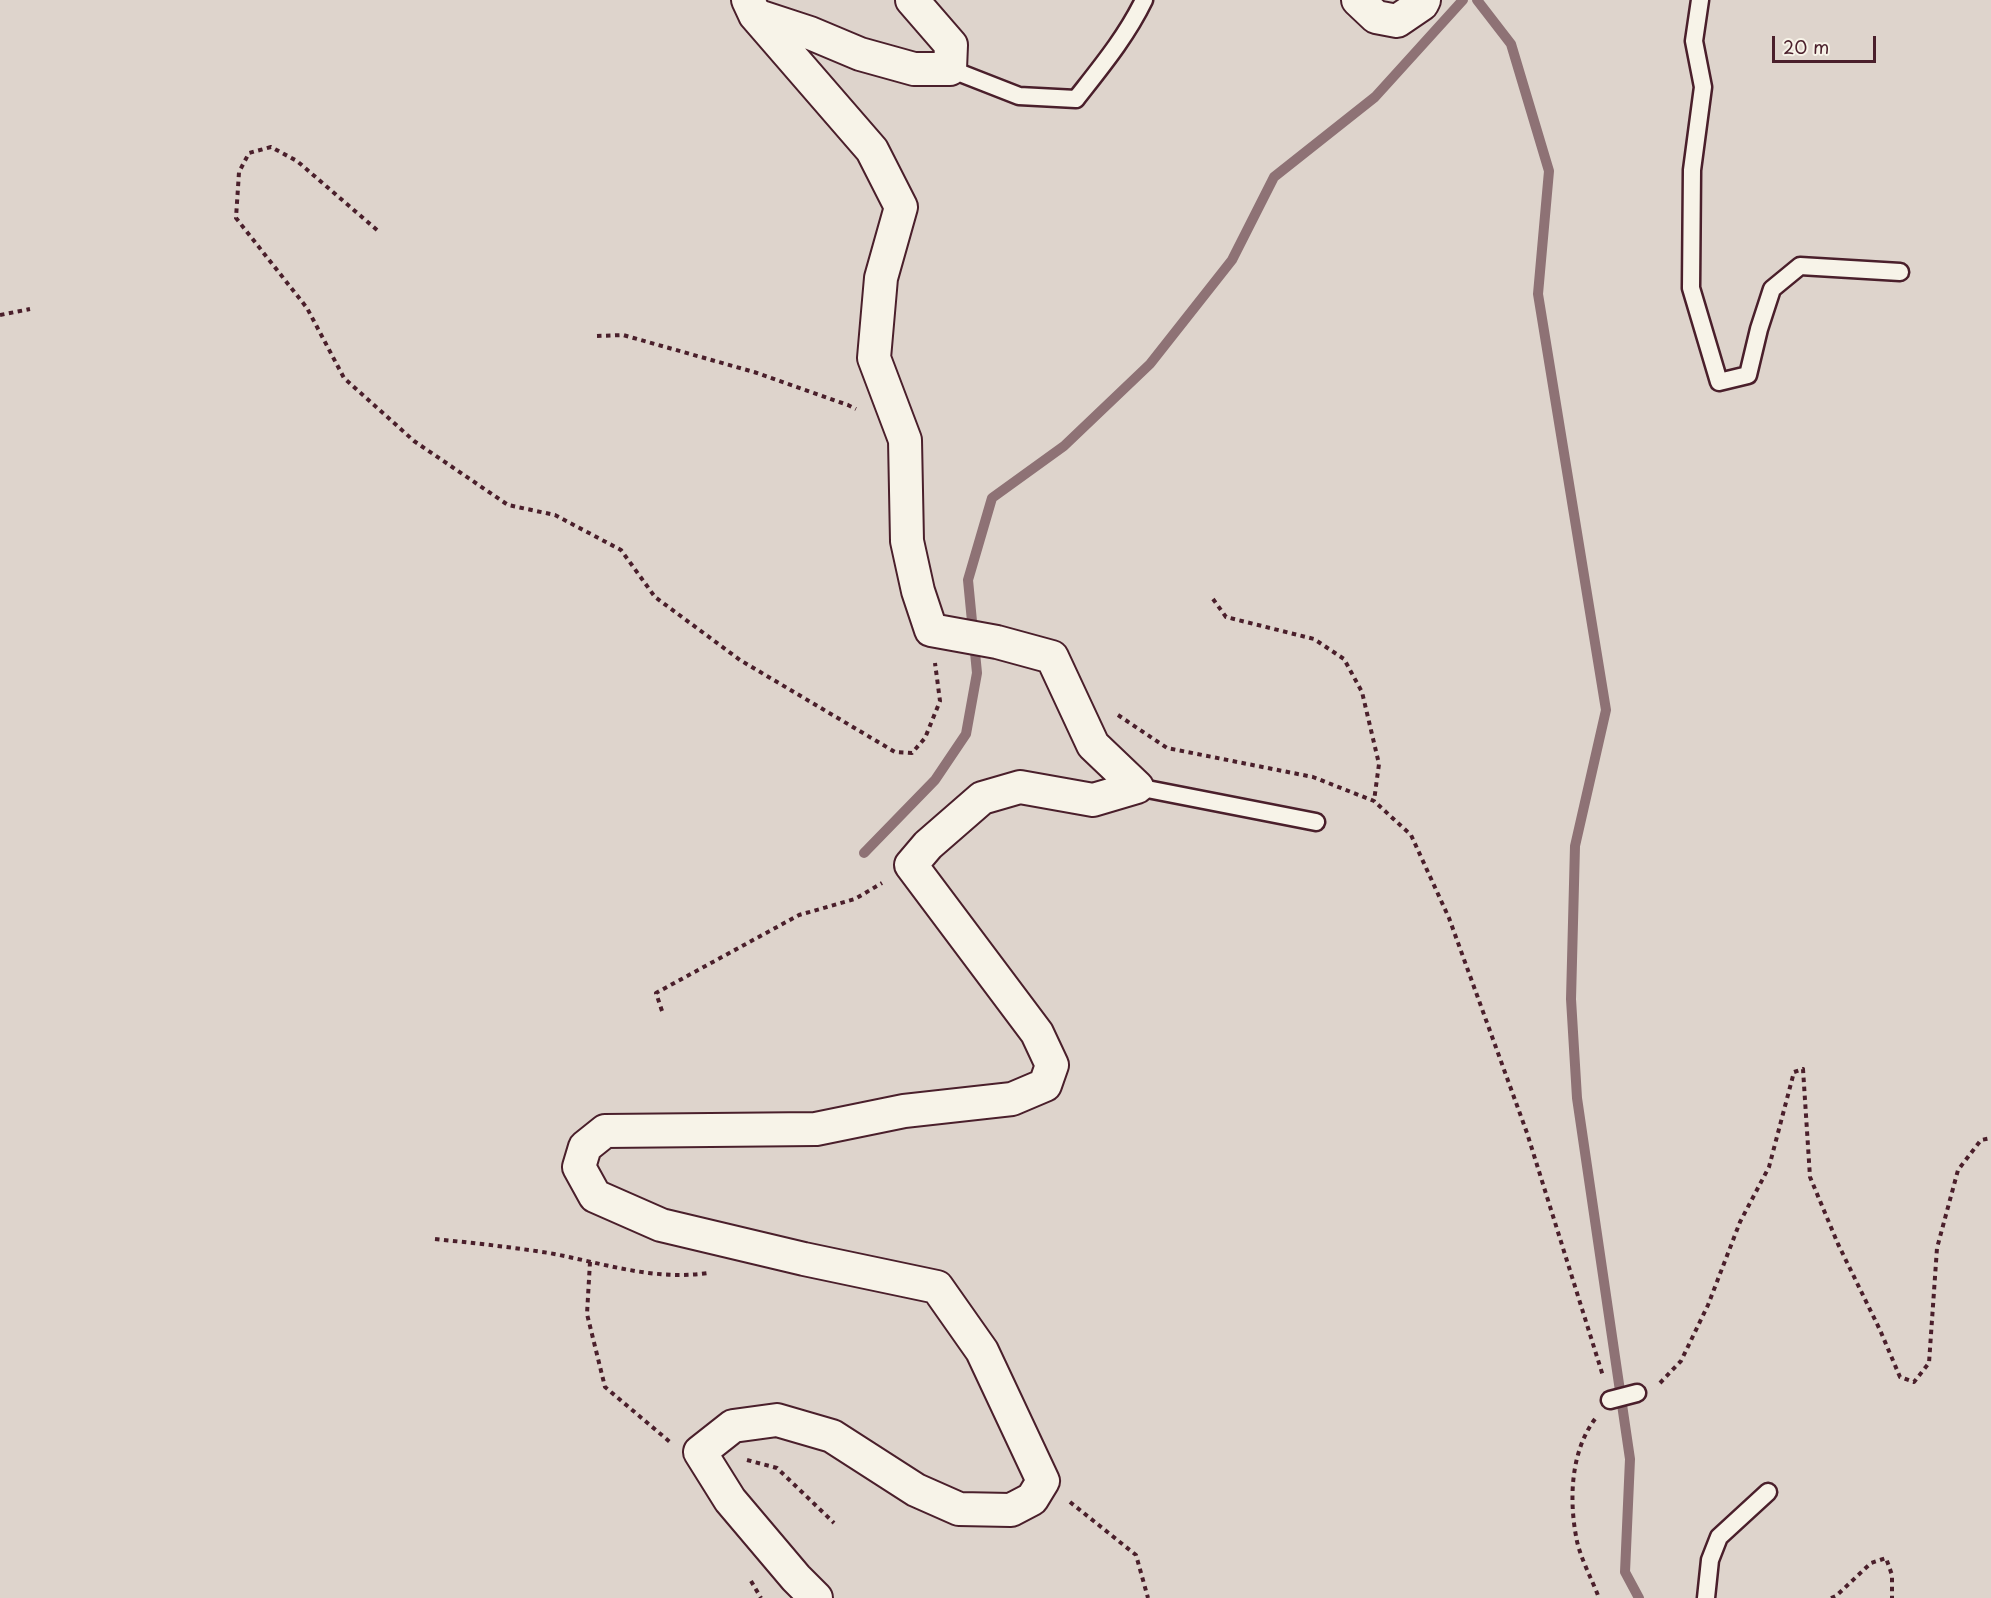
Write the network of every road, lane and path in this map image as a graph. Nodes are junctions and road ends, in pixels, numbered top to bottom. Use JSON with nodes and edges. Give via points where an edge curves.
{"nodes":[{"id":1,"x":912,"y":0,"type":"edge"},
{"id":2,"x":1144,"y":0,"type":"edge"},
{"id":3,"x":1358,"y":0,"type":"edge"},
{"id":4,"x":1424,"y":0,"type":"edge"},
{"id":5,"x":1700,"y":0,"type":"edge"},
{"id":6,"x":751,"y":7,"type":"edge"},
{"id":7,"x":950,"y":69,"type":"junction"},
{"id":8,"x":377,"y":230,"type":"dead end"},
{"id":9,"x":1900,"y":273,"type":"dead end"},
{"id":10,"x":30,"y":309,"type":"dead end"},
{"id":11,"x":0,"y":315,"type":"edge"},
{"id":12,"x":597,"y":336,"type":"dead end"},
{"id":13,"x":858,"y":411,"type":"dead end"},
{"id":14,"x":1214,"y":599,"type":"dead end"},
{"id":15,"x":931,"y":630,"type":"junction"},
{"id":16,"x":1112,"y":708,"type":"dead end"},
{"id":17,"x":1137,"y":787,"type":"junction"},
{"id":18,"x":1374,"y":801,"type":"junction"},
{"id":19,"x":1316,"y":822,"type":"dead end"},
{"id":20,"x":911,"y":866,"type":"junction"},
{"id":21,"x":662,"y":1011,"type":"dead end"},
{"id":22,"x":1991,"y":1138,"type":"edge"},
{"id":23,"x":435,"y":1239,"type":"dead end"},
{"id":24,"x":590,"y":1262,"type":"junction"},
{"id":25,"x":716,"y":1272,"type":"dead end"},
{"id":26,"x":1637,"y":1393,"type":"joint"},
{"id":27,"x":1610,"y":1400,"type":"junction"},
{"id":28,"x":700,"y":1452,"type":"junction"},
{"id":29,"x":1043,"y":1481,"type":"junction"},
{"id":30,"x":1768,"y":1492,"type":"dead end"},
{"id":31,"x":834,"y":1522,"type":"dead end"},
{"id":32,"x":816,"y":1598,"type":"edge"},
{"id":33,"x":1148,"y":1598,"type":"edge"},
{"id":34,"x":1599,"y":1598,"type":"edge"},
{"id":35,"x":1706,"y":1598,"type":"edge"},
{"id":36,"x":1831,"y":1598,"type":"edge"},
{"id":37,"x":1892,"y":1598,"type":"edge"}],
"edges":[{"from":1,"to":7,"type":"street","via":[[951,45]]},
{"from":2,"to":7,"type":"lane","via":[[1112,55],[1076,99],[1018,96]]},
{"from":3,"to":4,"type":"street","via":[[1376,17],[1397,21]]},
{"from":5,"to":9,"type":"lane","via":[[1694,41],[1703,87],[1692,170],[1691,288],[1719,382],[1748,375],[1772,289],[1800,266]]},
{"from":6,"to":7,"type":"street","via":[[860,54],[914,69]]},
{"from":6,"to":15,"type":"street","via":[[872,150],[901,207],[881,278],[874,358],[905,440],[907,541]]},
{"from":8,"to":15,"type":"path","via":[[297,161],[271,147],[249,153],[240,172],[236,218],[307,308],[344,378],[414,441],[508,505],[555,515],[621,550],[655,597],[740,660],[895,752],[912,753],[925,738],[940,701]]},
{"from":10,"to":11,"type":"path"},
{"from":12,"to":13,"type":"path","via":[[623,335],[754,372]]},
{"from":14,"to":18,"type":"path","via":[[1226,617],[1314,639],[1344,659],[1362,692],[1379,764]]},
{"from":15,"to":17,"type":"street","via":[[1053,657],[1093,745]]},
{"from":16,"to":18,"type":"path","via":[[1119,717],[1167,748],[1313,777]]},
{"from":17,"to":19,"type":"lane"},
{"from":17,"to":20,"type":"street","via":[[1093,800],[1020,787],[982,798],[928,845]]},
{"from":18,"to":27,"type":"path","via":[[1411,835],[1449,918],[1527,1133]]},
{"from":20,"to":21,"type":"path","via":[[855,899],[800,915],[656,993]]},
{"from":20,"to":29,"type":"street","via":[[1037,1033],[1052,1065],[1045,1085],[1012,1099],[904,1111],[816,1129],[605,1131],[585,1147],[579,1167],[595,1196],[661,1225],[937,1287],[982,1351]]},
{"from":22,"to":26,"type":"path","via":[[1981,1140],[1958,1170],[1936,1248],[1929,1363],[1914,1382],[1900,1377],[1810,1177],[1803,1069],[1794,1072],[1769,1167],[1740,1222],[1681,1361],[1658,1384]]},
{"from":23,"to":24,"type":"path"},
{"from":24,"to":25,"type":"path","via":[[683,1276]]},
{"from":24,"to":28,"type":"path","via":[[587,1314],[605,1387],[667,1441]]},
{"from":26,"to":27,"type":"lane"},
{"from":27,"to":34,"type":"path","via":[[1586,1431],[1575,1463],[1573,1492],[1576,1538]]},
{"from":28,"to":29,"type":"street","via":[[733,1426],[777,1420],[832,1436],[916,1490],[959,1509],[1011,1510],[1032,1499]]},
{"from":28,"to":31,"type":"path","via":[[777,1468]]},
{"from":28,"to":32,"type":"street","via":[[730,1500]]},
{"from":29,"to":33,"type":"path","via":[[1136,1555]]},
{"from":30,"to":35,"type":"lane","via":[[1719,1537],[1710,1560]]},
{"from":36,"to":37,"type":"path","via":[[1871,1563],[1887,1558],[1893,1575]]}]}
